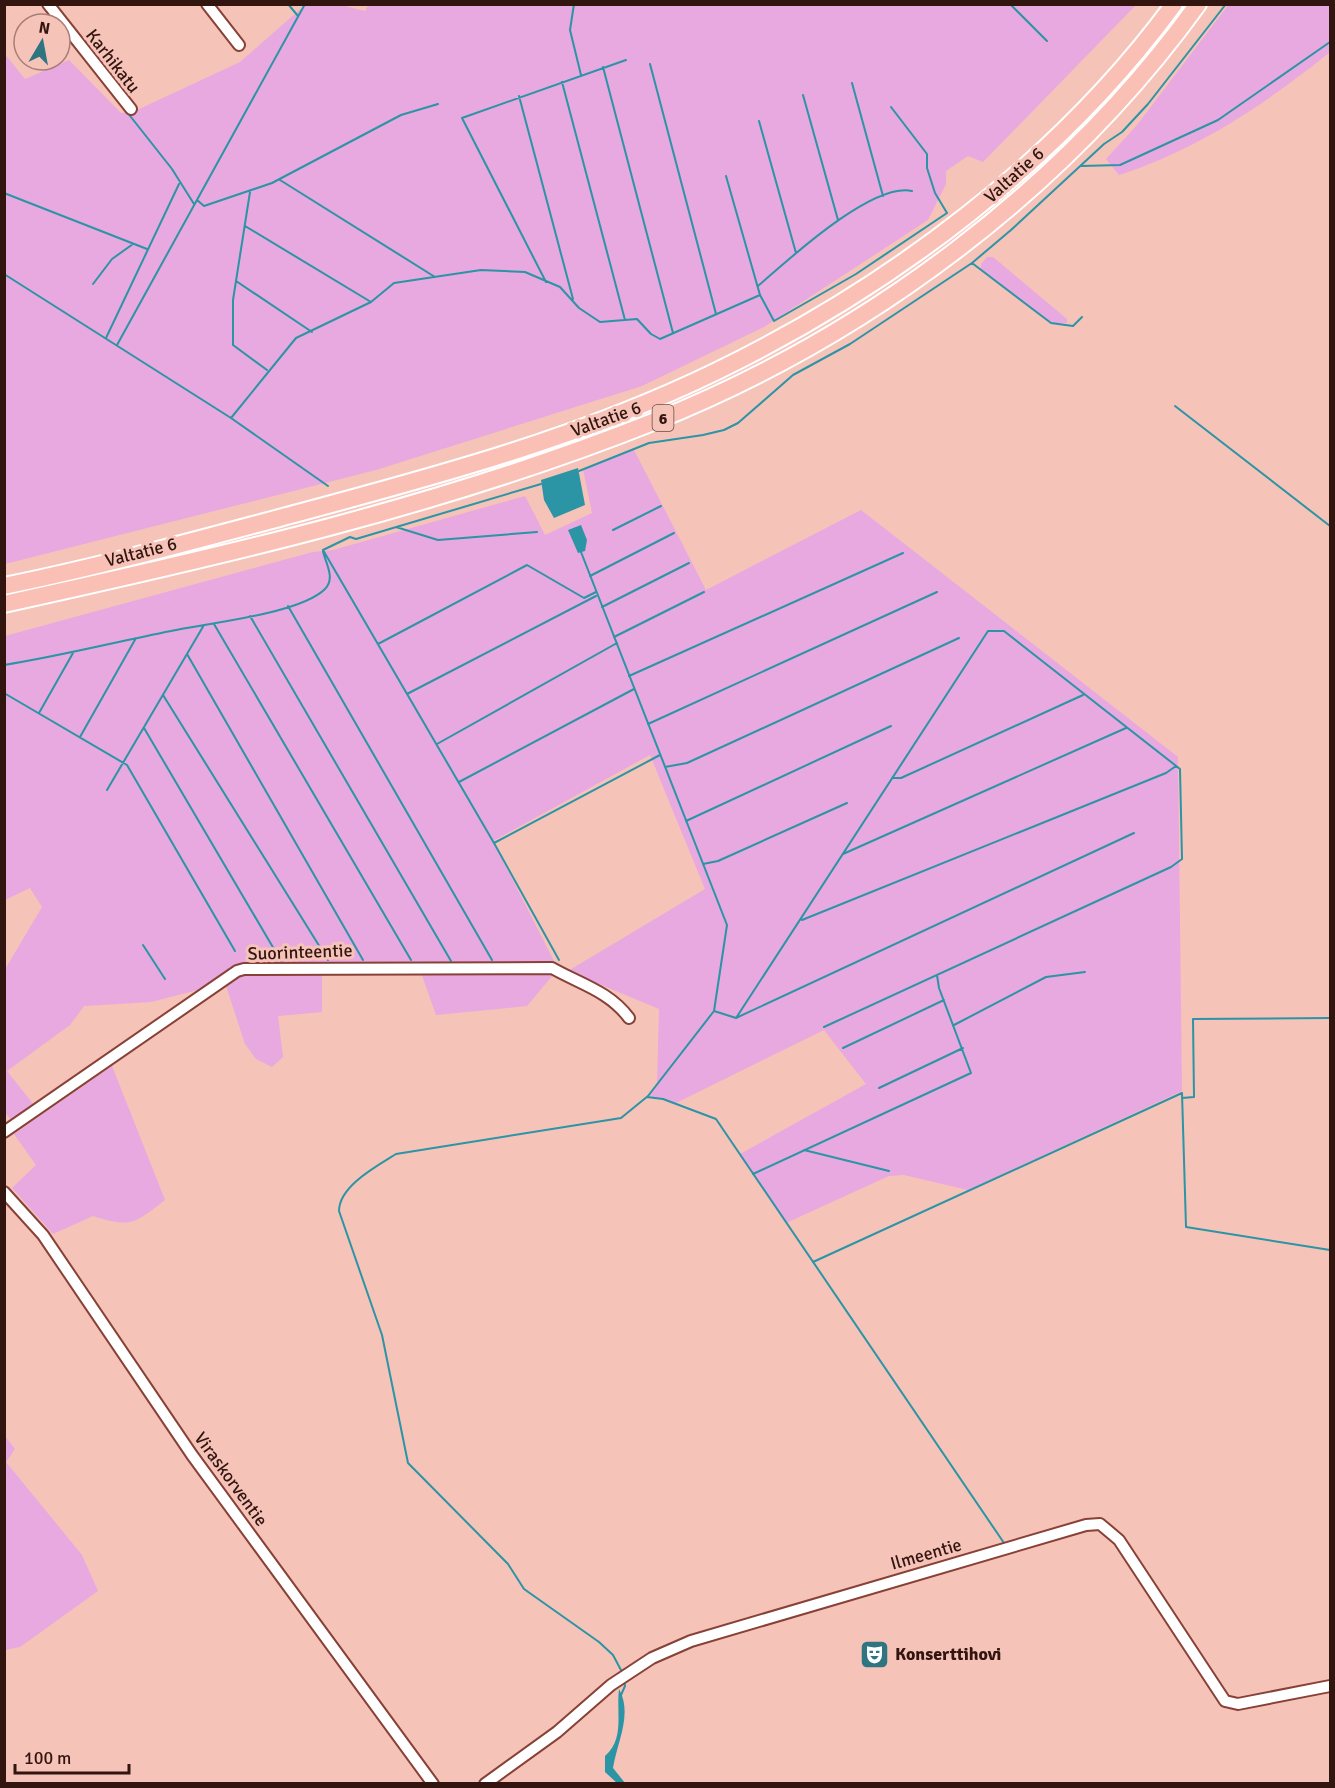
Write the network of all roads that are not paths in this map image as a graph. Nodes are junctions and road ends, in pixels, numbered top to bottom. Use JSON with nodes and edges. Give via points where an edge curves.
{"nodes":[{"id":1,"x":48,"y":4,"type":"edge"},
{"id":2,"x":207,"y":4,"type":"edge"},
{"id":3,"x":1174,"y":4,"type":"edge"},
{"id":4,"x":1198,"y":4,"type":"edge"},
{"id":5,"x":239,"y":45,"type":"dead end"},
{"id":6,"x":131,"y":109,"type":"dead end"},
{"id":7,"x":4,"y":586,"type":"edge"},
{"id":8,"x":4,"y":604,"type":"edge"},
{"id":9,"x":630,"y":1018,"type":"dead end"},
{"id":10,"x":4,"y":1132,"type":"edge"},
{"id":11,"x":4,"y":1192,"type":"edge"},
{"id":12,"x":1330,"y":1686,"type":"edge"},
{"id":13,"x":433,"y":1784,"type":"edge"},
{"id":14,"x":485,"y":1784,"type":"edge"}],
"edges":[{"from":1,"to":6,"type":"street","name":"Karhikatu"},
{"from":2,"to":5,"type":"street"},
{"from":3,"to":7,"type":"highway","name":"Valtatie 6","number":"6","via":[[1074,119],[960,220],[868,285],[715,372],[598,421],[440,474],[94,568]]},
{"from":4,"to":8,"type":"highway","name":"Valtatie 6","number":"6","via":[[1098,122],[1046,174],[975,235],[880,303],[750,377],[656,421],[466,487],[329,525]]},
{"from":9,"to":10,"type":"street","name":"Suorinteentie","via":[[614,1000],[552,968],[244,969]]},
{"from":11,"to":13,"type":"street","name":"Viraskorventie","via":[[43,1234],[192,1455]]},
{"from":12,"to":14,"type":"street","name":"Ilmeentie","via":[[1238,1704],[1226,1701],[1119,1540],[1100,1524],[1086,1525],[691,1641],[652,1658],[611,1685],[557,1732]]}]}
